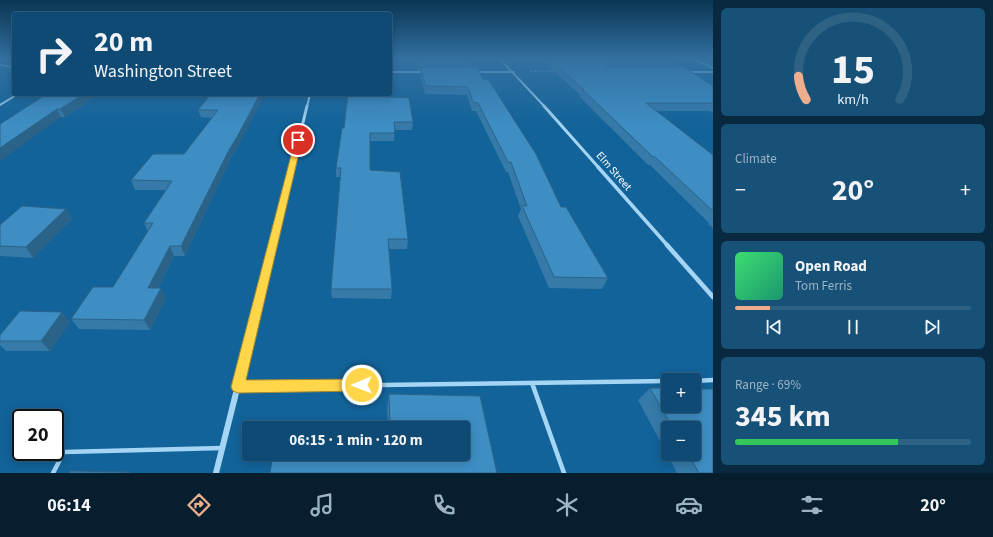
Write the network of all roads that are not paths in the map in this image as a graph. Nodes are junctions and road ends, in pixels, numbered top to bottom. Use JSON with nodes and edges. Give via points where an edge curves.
{"nodes":[{"id":1,"x":522,"y":81,"type":"edge"},
{"id":2,"x":15,"y":96,"type":"edge"},
{"id":3,"x":310,"y":96,"type":"edge"},
{"id":4,"x":0,"y":105,"type":"edge"},
{"id":5,"x":713,"y":297,"type":"edge"},
{"id":6,"x":701,"y":380,"type":"edge"},
{"id":7,"x":713,"y":380,"type":"edge"},
{"id":8,"x":661,"y":381,"type":"edge"},
{"id":9,"x":532,"y":383,"type":"junction"},
{"id":10,"x":238,"y":387,"type":"junction"},
{"id":11,"x":223,"y":448,"type":"junction"},
{"id":12,"x":53,"y":473,"type":"edge"},
{"id":13,"x":216,"y":473,"type":"edge"},
{"id":14,"x":564,"y":473,"type":"edge"}],
"edges":[{"from":1,"to":5,"type":"street","name":"Elm Street"},
{"from":2,"to":4,"type":"street"},
{"from":3,"to":10,"type":"street"},
{"from":6,"to":7,"type":"lane"},
{"from":8,"to":9,"type":"lane"},
{"from":9,"to":10,"type":"lane"},
{"from":9,"to":14,"type":"lane"},
{"from":10,"to":11,"type":"street"},
{"from":11,"to":12,"type":"lane","via":[[64,452]]},
{"from":11,"to":13,"type":"street"}]}
